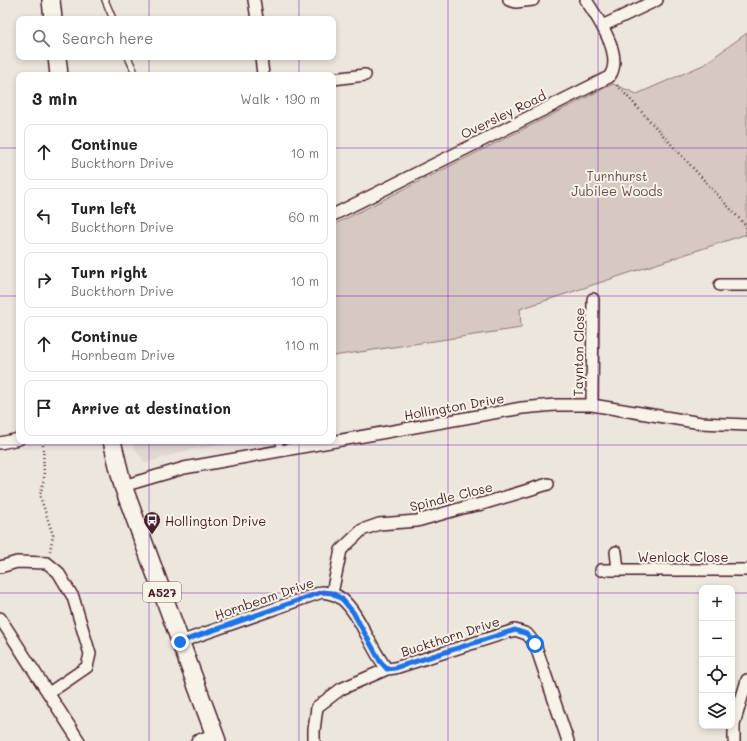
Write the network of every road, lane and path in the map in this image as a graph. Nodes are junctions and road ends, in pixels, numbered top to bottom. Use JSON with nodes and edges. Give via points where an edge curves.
{"nodes":[{"id":1,"x":51,"y":0,"type":"edge"},
{"id":2,"x":105,"y":0,"type":"edge"},
{"id":3,"x":254,"y":0,"type":"edge"},
{"id":4,"x":509,"y":0,"type":"edge"},
{"id":5,"x":533,"y":0,"type":"edge"},
{"id":6,"x":586,"y":0,"type":"edge"},
{"id":7,"x":657,"y":0,"type":"edge"},
{"id":8,"x":53,"y":16,"type":"edge"},
{"id":9,"x":112,"y":16,"type":"edge"},
{"id":10,"x":257,"y":16,"type":"edge"},
{"id":11,"x":602,"y":26,"type":"junction"},
{"id":12,"x":57,"y":60,"type":"edge"},
{"id":13,"x":129,"y":60,"type":"edge"},
{"id":14,"x":261,"y":60,"type":"edge"},
{"id":15,"x":59,"y":72,"type":"edge"},
{"id":16,"x":135,"y":72,"type":"edge"},
{"id":17,"x":263,"y":72,"type":"edge"},
{"id":18,"x":365,"y":75,"type":"dead end"},
{"id":19,"x":609,"y":77,"type":"junction"},
{"id":20,"x":336,"y":80,"type":"edge"},
{"id":21,"x":336,"y":214,"type":"edge"},
{"id":22,"x":747,"y":237,"type":"edge"},
{"id":23,"x":720,"y":285,"type":"dead end"},
{"id":24,"x":747,"y":285,"type":"edge"},
{"id":25,"x":593,"y":298,"type":"dead end"},
{"id":26,"x":592,"y":405,"type":"junction"},
{"id":27,"x":747,"y":425,"type":"edge"},
{"id":28,"x":336,"y":437,"type":"edge"},
{"id":29,"x":16,"y":440,"type":"edge"},
{"id":30,"x":0,"y":443,"type":"edge"},
{"id":31,"x":43,"y":444,"type":"edge"},
{"id":32,"x":113,"y":444,"type":"edge"},
{"id":33,"x":293,"y":444,"type":"edge"},
{"id":34,"x":280,"y":446,"type":"edge"},
{"id":35,"x":548,"y":484,"type":"dead end"},
{"id":36,"x":123,"y":486,"type":"junction"},
{"id":37,"x":616,"y":552,"type":"dead end"},
{"id":38,"x":47,"y":563,"type":"junction"},
{"id":39,"x":0,"y":567,"type":"edge"},
{"id":40,"x":600,"y":570,"type":"dead end"},
{"id":41,"x":618,"y":570,"type":"junction"},
{"id":42,"x":747,"y":570,"type":"edge"},
{"id":43,"x":332,"y":593,"type":"junction"},
{"id":44,"x":0,"y":618,"type":"edge"},
{"id":45,"x":180,"y":642,"type":"junction"},
{"id":46,"x":387,"y":669,"type":"junction"},
{"id":47,"x":747,"y":680,"type":"edge"},
{"id":48,"x":48,"y":693,"type":"junction"},
{"id":49,"x":216,"y":738,"type":"edge"},
{"id":50,"x":79,"y":741,"type":"edge"},
{"id":51,"x":197,"y":741,"type":"edge"},
{"id":52,"x":314,"y":741,"type":"edge"},
{"id":53,"x":568,"y":741,"type":"edge"},
{"id":54,"x":734,"y":741,"type":"edge"}],
"edges":[{"from":1,"to":8,"type":"main road"},
{"from":2,"to":9,"type":"lane"},
{"from":3,"to":10,"type":"street"},
{"from":4,"to":5,"type":"street"},
{"from":6,"to":11,"type":"street"},
{"from":7,"to":11,"type":"street"},
{"from":11,"to":19,"type":"street","via":[[614,53],[615,62]]},
{"from":12,"to":15,"type":"main road"},
{"from":13,"to":16,"type":"lane"},
{"from":14,"to":17,"type":"street"},
{"from":18,"to":20,"type":"street"},
{"from":19,"to":21,"type":"street","name":"Oversley Road"},
{"from":19,"to":22,"type":"path","via":[[746,226]]},
{"from":23,"to":24,"type":"street"},
{"from":25,"to":26,"type":"street","name":"Taynton Close"},
{"from":26,"to":27,"type":"street","name":"Hollington Drive","via":[[701,423]]},
{"from":26,"to":28,"type":"street","name":"Hollington Drive","via":[[522,408]]},
{"from":29,"to":30,"type":"street"},
{"from":31,"to":38,"type":"path","via":[[44,478],[40,496],[53,535]]},
{"from":32,"to":36,"type":"main road","number":"A527"},
{"from":33,"to":34,"type":"street","name":"Hollington Drive"},
{"from":34,"to":36,"type":"street","name":"Hollington Drive","via":[[184,468]]},
{"from":35,"to":43,"type":"street","name":"Spindle Close","via":[[417,521],[379,524],[362,530],[341,550]]},
{"from":36,"to":45,"type":"main road","number":"A527"},
{"from":37,"to":41,"type":"street"},
{"from":38,"to":39,"type":"street","via":[[17,562]]},
{"from":38,"to":48,"type":"street","via":[[58,572],[73,597],[90,654],[87,668]]},
{"from":40,"to":41,"type":"street","name":"Wenlock Close"},
{"from":41,"to":42,"type":"street","name":"Wenlock Close"},
{"from":43,"to":45,"type":"street","name":"Hornbeam Drive","via":[[322,592]]},
{"from":43,"to":46,"type":"street","name":"Hornbeam Drive","via":[[342,599],[353,612]]},
{"from":44,"to":48,"type":"street"},
{"from":45,"to":49,"type":"main road","number":"A527"},
{"from":46,"to":52,"type":"street","name":"Buckthorn Drive","via":[[341,689],[317,707]]},
{"from":46,"to":53,"type":"street","name":"Buckthorn Drive","via":[[440,655],[515,630],[527,634],[535,644]]},
{"from":47,"to":54,"type":"street","via":[[734,724]]},
{"from":48,"to":50,"type":"street"},
{"from":49,"to":51,"type":"street"}]}
